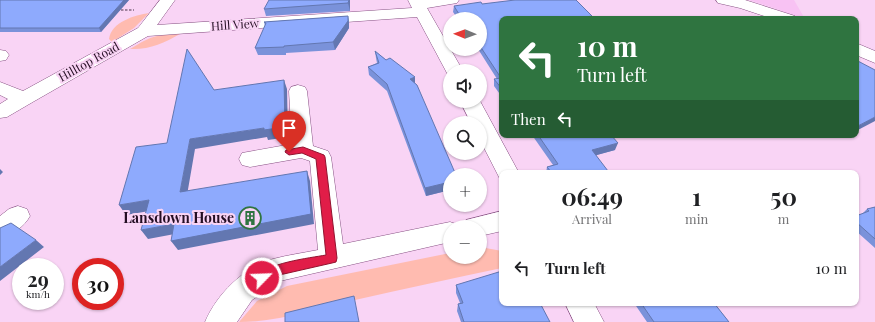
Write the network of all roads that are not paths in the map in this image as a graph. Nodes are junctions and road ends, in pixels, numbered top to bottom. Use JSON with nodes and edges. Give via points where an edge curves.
{"nodes":[{"id":1,"x":452,"y":0,"type":"edge"},
{"id":2,"x":723,"y":0,"type":"edge"},
{"id":3,"x":164,"y":5,"type":"edge"},
{"id":4,"x":418,"y":6,"type":"edge"},
{"id":5,"x":780,"y":16,"type":"edge"},
{"id":6,"x":144,"y":31,"type":"junction"},
{"id":7,"x":859,"y":50,"type":"edge"},
{"id":8,"x":875,"y":58,"type":"edge"},
{"id":9,"x":450,"y":64,"type":"edge"},
{"id":10,"x":0,"y":88,"type":"edge"},
{"id":11,"x":298,"y":91,"type":"dead end"},
{"id":12,"x":24,"y":99,"type":"junction"},
{"id":13,"x":474,"y":108,"type":"edge"},
{"id":14,"x":0,"y":112,"type":"edge"},
{"id":15,"x":303,"y":150,"type":"junction"},
{"id":16,"x":250,"y":159,"type":"dead end"},
{"id":17,"x":506,"y":170,"type":"edge"},
{"id":18,"x":499,"y":222,"type":"edge"},
{"id":19,"x":487,"y":224,"type":"edge"},
{"id":20,"x":443,"y":234,"type":"edge"},
{"id":21,"x":332,"y":258,"type":"junction"},
{"id":22,"x":581,"y":306,"type":"edge"},
{"id":23,"x":220,"y":322,"type":"edge"},
{"id":24,"x":590,"y":322,"type":"edge"}],
"edges":[{"from":1,"to":4,"type":"street","name":"Hill View"},
{"from":2,"to":5,"type":"street"},
{"from":3,"to":6,"type":"street","name":"Hilltop Road"},
{"from":4,"to":6,"type":"street","name":"Hill View"},
{"from":4,"to":9,"type":"street"},
{"from":6,"to":12,"type":"street","name":"Hilltop Road"},
{"from":7,"to":8,"type":"street"},
{"from":10,"to":12,"type":"street"},
{"from":11,"to":15,"type":"street"},
{"from":12,"to":14,"type":"street","name":"Hilltop Road"},
{"from":13,"to":17,"type":"street"},
{"from":15,"to":16,"type":"street"},
{"from":15,"to":21,"type":"street","via":[[320,157]]},
{"from":18,"to":19,"type":"street"},
{"from":20,"to":21,"type":"street"},
{"from":21,"to":23,"type":"street","via":[[273,271],[242,291]]},
{"from":22,"to":24,"type":"street"}]}
